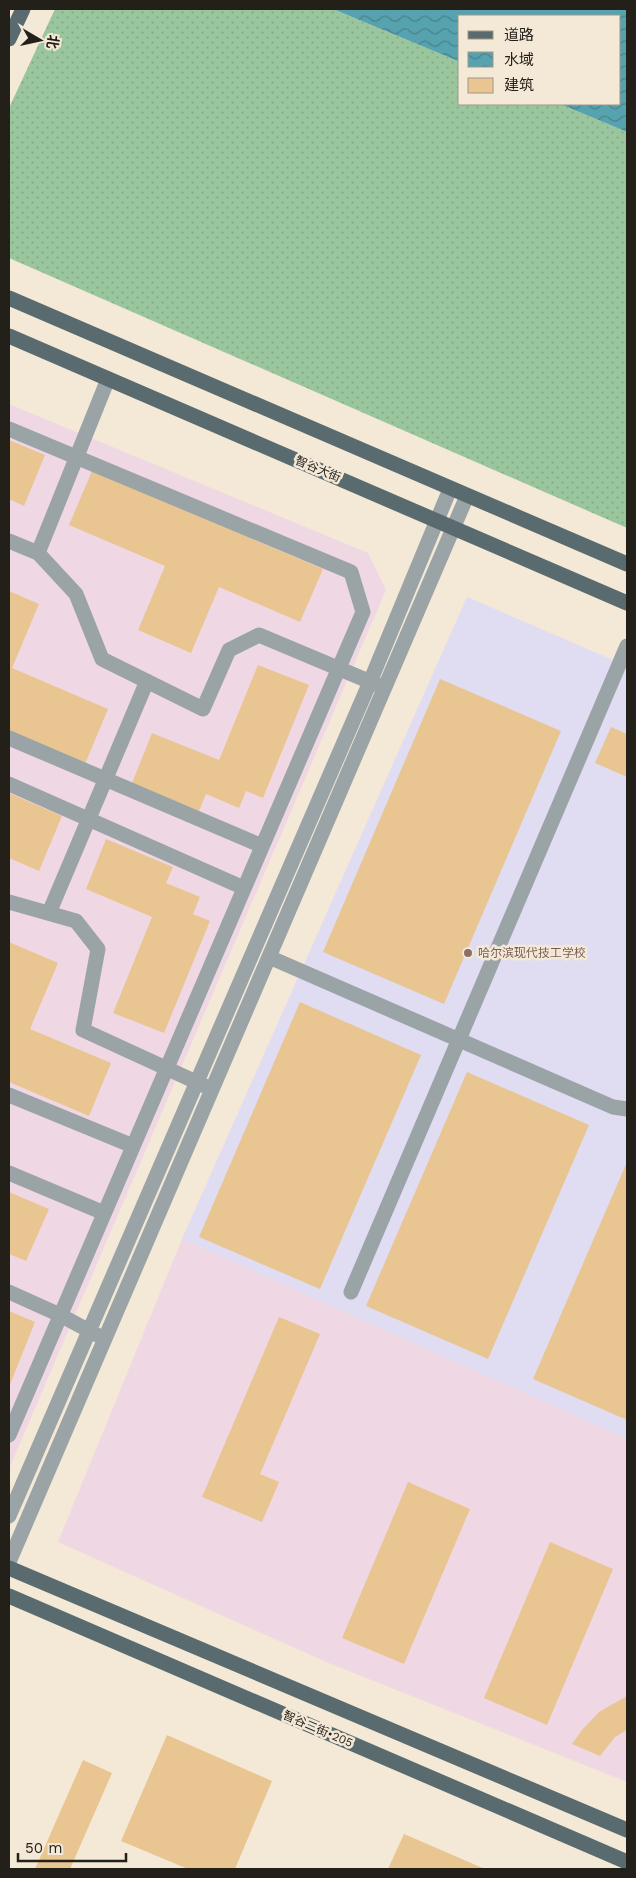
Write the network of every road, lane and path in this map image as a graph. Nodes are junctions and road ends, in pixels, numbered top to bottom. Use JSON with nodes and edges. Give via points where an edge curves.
{"nodes":[{"id":1,"x":23,"y":9,"type":"edge"},
{"id":2,"x":9,"y":39,"type":"edge"},
{"id":3,"x":9,"y":298,"type":"edge"},
{"id":4,"x":9,"y":336,"type":"edge"},
{"id":5,"x":108,"y":379,"type":"junction"},
{"id":6,"x":9,"y":428,"type":"edge"},
{"id":7,"x":76,"y":457,"type":"junction"},
{"id":8,"x":450,"y":489,"type":"junction"},
{"id":9,"x":467,"y":496,"type":"junction"},
{"id":10,"x":438,"y":521,"type":"junction"},
{"id":11,"x":454,"y":528,"type":"junction"},
{"id":12,"x":9,"y":541,"type":"edge"},
{"id":13,"x":38,"y":553,"type":"junction"},
{"id":14,"x":627,"y":564,"type":"edge"},
{"id":15,"x":627,"y":602,"type":"edge"},
{"id":16,"x":627,"y":646,"type":"edge"},
{"id":17,"x":339,"y":668,"type":"junction"},
{"id":18,"x":147,"y":681,"type":"junction"},
{"id":19,"x":377,"y":685,"type":"junction"},
{"id":20,"x":9,"y":738,"type":"edge"},
{"id":21,"x":105,"y":779,"type":"junction"},
{"id":22,"x":9,"y":784,"type":"edge"},
{"id":23,"x":89,"y":819,"type":"junction"},
{"id":24,"x":262,"y":846,"type":"junction"},
{"id":25,"x":244,"y":888,"type":"junction"},
{"id":26,"x":9,"y":902,"type":"edge"},
{"id":27,"x":49,"y":914,"type":"junction"},
{"id":28,"x":269,"y":958,"type":"junction"},
{"id":29,"x":459,"y":1040,"type":"junction"},
{"id":30,"x":166,"y":1069,"type":"junction"},
{"id":31,"x":197,"y":1083,"type":"junction"},
{"id":32,"x":213,"y":1090,"type":"junction"},
{"id":33,"x":9,"y":1094,"type":"edge"},
{"id":34,"x":627,"y":1109,"type":"edge"},
{"id":35,"x":133,"y":1146,"type":"junction"},
{"id":36,"x":9,"y":1173,"type":"edge"},
{"id":37,"x":104,"y":1213,"type":"junction"},
{"id":38,"x":9,"y":1292,"type":"edge"},
{"id":39,"x":351,"y":1292,"type":"dead end"},
{"id":40,"x":60,"y":1315,"type":"junction"},
{"id":41,"x":90,"y":1331,"type":"junction"},
{"id":42,"x":106,"y":1339,"type":"junction"},
{"id":43,"x":9,"y":1435,"type":"edge"},
{"id":44,"x":9,"y":1516,"type":"edge"},
{"id":45,"x":9,"y":1562,"type":"edge"},
{"id":46,"x":9,"y":1568,"type":"edge"},
{"id":47,"x":9,"y":1596,"type":"edge"},
{"id":48,"x":627,"y":1830,"type":"edge"},
{"id":49,"x":627,"y":1862,"type":"edge"}],
"edges":[{"from":1,"to":2,"type":"main road"},
{"from":3,"to":8,"type":"main road"},
{"from":4,"to":5,"type":"main road","name":"智谷大街"},
{"from":5,"to":7,"type":"street"},
{"from":5,"to":10,"type":"main road","name":"智谷大街"},
{"from":6,"to":7,"type":"street"},
{"from":7,"to":13,"type":"street"},
{"from":7,"to":17,"type":"street","via":[[351,572],[363,612]]},
{"from":8,"to":9,"type":"main road"},
{"from":8,"to":10,"type":"street"},
{"from":9,"to":11,"type":"street"},
{"from":9,"to":14,"type":"main road"},
{"from":10,"to":11,"type":"main road","name":"智谷大街"},
{"from":10,"to":19,"type":"street"},
{"from":11,"to":15,"type":"main road","name":"智谷大街"},
{"from":11,"to":19,"type":"street"},
{"from":12,"to":13,"type":"street"},
{"from":13,"to":18,"type":"street","via":[[76,594],[102,659]]},
{"from":16,"to":29,"type":"street"},
{"from":17,"to":18,"type":"street","via":[[259,635],[229,650],[203,709]]},
{"from":17,"to":19,"type":"street"},
{"from":17,"to":24,"type":"street"},
{"from":18,"to":21,"type":"street"},
{"from":19,"to":28,"type":"street"},
{"from":19,"to":31,"type":"street"},
{"from":20,"to":21,"type":"street"},
{"from":21,"to":23,"type":"street"},
{"from":21,"to":24,"type":"street"},
{"from":22,"to":23,"type":"street"},
{"from":23,"to":25,"type":"street"},
{"from":23,"to":27,"type":"street"},
{"from":24,"to":25,"type":"street"},
{"from":25,"to":30,"type":"street"},
{"from":26,"to":27,"type":"street"},
{"from":27,"to":30,"type":"street","via":[[76,921],[98,949],[83,1030]]},
{"from":28,"to":29,"type":"street"},
{"from":28,"to":32,"type":"street"},
{"from":29,"to":34,"type":"street","via":[[613,1107]]},
{"from":29,"to":39,"type":"street"},
{"from":30,"to":31,"type":"street"},
{"from":30,"to":35,"type":"street"},
{"from":31,"to":32,"type":"street"},
{"from":31,"to":41,"type":"street"},
{"from":32,"to":42,"type":"street"},
{"from":33,"to":35,"type":"street"},
{"from":35,"to":37,"type":"street"},
{"from":36,"to":37,"type":"street"},
{"from":37,"to":40,"type":"street"},
{"from":38,"to":40,"type":"street"},
{"from":40,"to":41,"type":"street"},
{"from":40,"to":43,"type":"street"},
{"from":41,"to":42,"type":"street"},
{"from":41,"to":44,"type":"street"},
{"from":42,"to":45,"type":"street"},
{"from":46,"to":48,"type":"main road"},
{"from":47,"to":49,"type":"main road","name":"智谷二街•205"}]}
